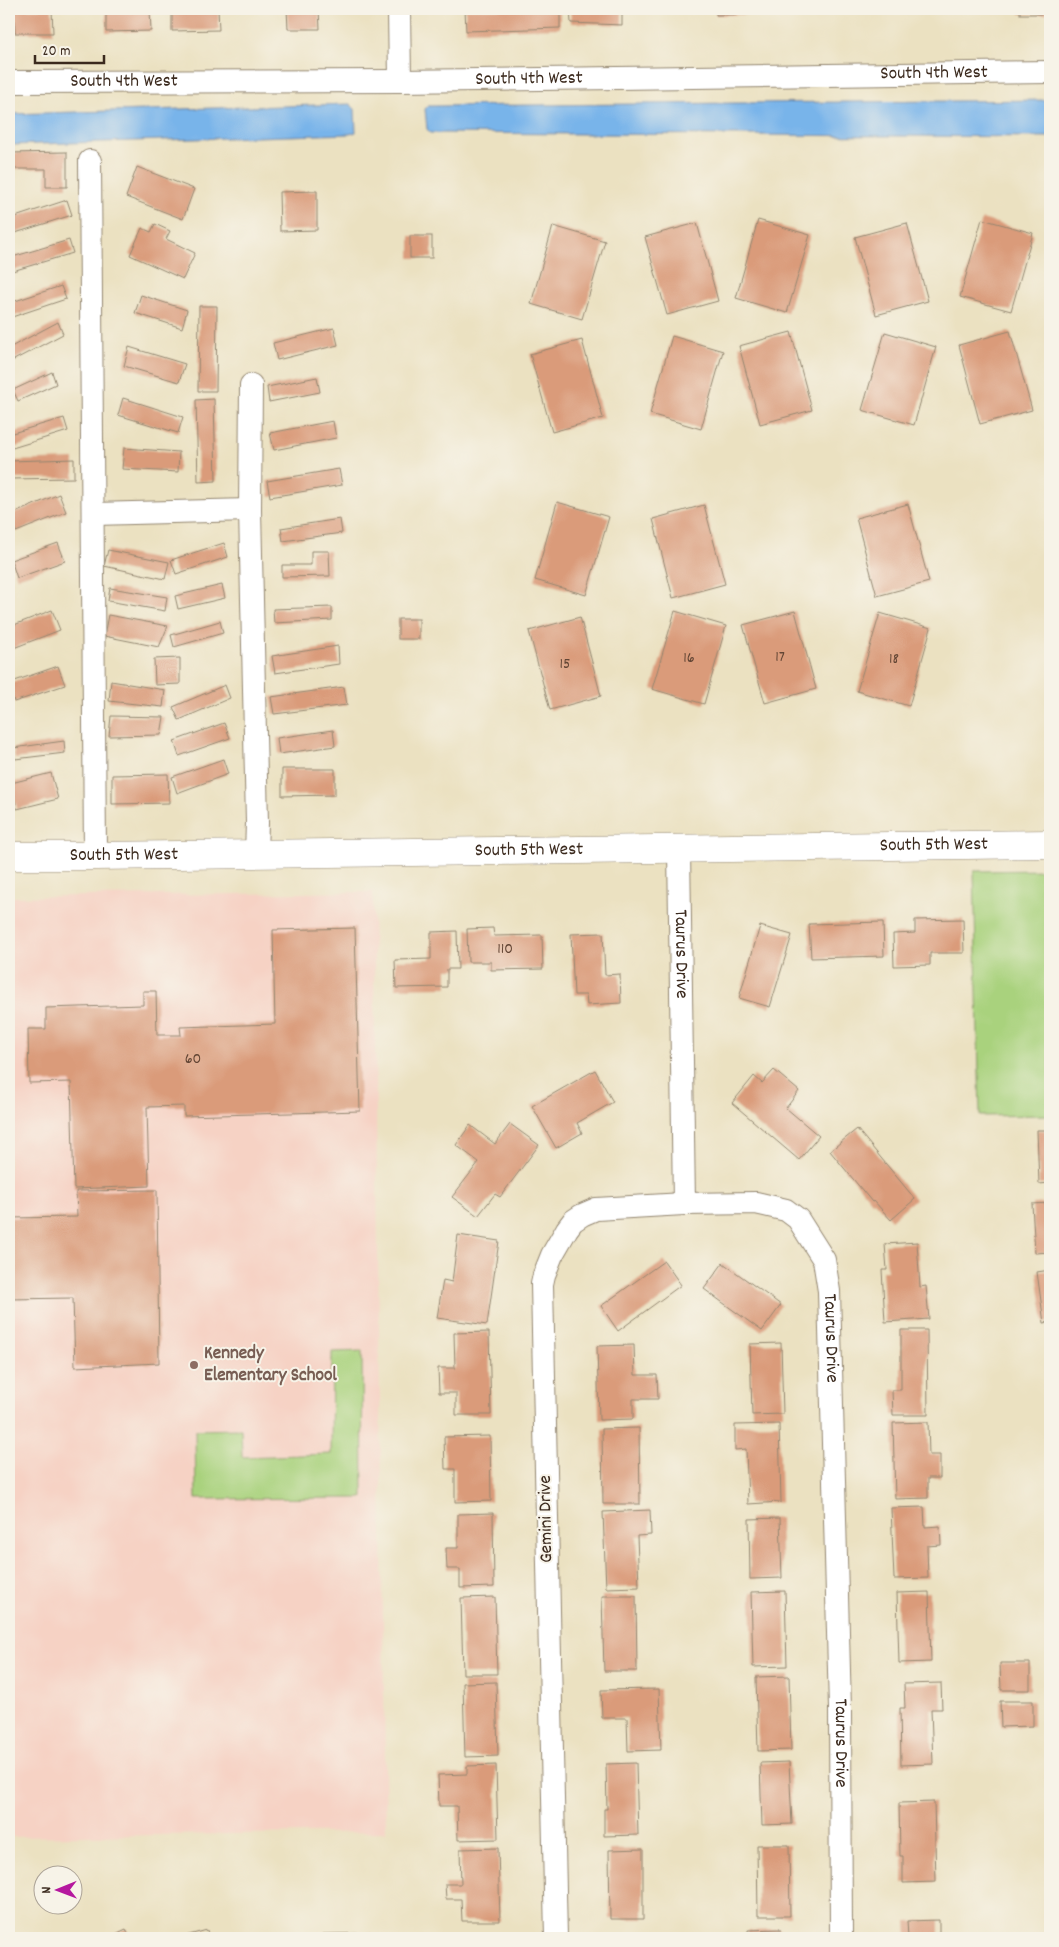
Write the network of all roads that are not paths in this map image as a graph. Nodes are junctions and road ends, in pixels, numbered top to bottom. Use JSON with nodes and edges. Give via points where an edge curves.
{"nodes":[{"id":1,"x":399,"y":9,"type":"edge"},
{"id":2,"x":1050,"y":72,"type":"edge"},
{"id":3,"x":400,"y":81,"type":"junction"},
{"id":4,"x":9,"y":82,"type":"edge"},
{"id":5,"x":90,"y":162,"type":"dead end"},
{"id":6,"x":251,"y":384,"type":"dead end"},
{"id":7,"x":250,"y":510,"type":"junction"},
{"id":8,"x":94,"y":514,"type":"junction"},
{"id":9,"x":1050,"y":844,"type":"edge"},
{"id":10,"x":679,"y":849,"type":"junction"},
{"id":11,"x":256,"y":853,"type":"junction"},
{"id":12,"x":9,"y":856,"type":"edge"},
{"id":13,"x":95,"y":856,"type":"junction"},
{"id":14,"x":684,"y":1204,"type":"junction"},
{"id":15,"x":556,"y":1938,"type":"edge"},
{"id":16,"x":841,"y":1938,"type":"edge"}],
"edges":[{"from":1,"to":3,"type":"street"},
{"from":2,"to":3,"type":"street","name":"South 4th West"},
{"from":3,"to":4,"type":"street","name":"South 4th West"},
{"from":5,"to":8,"type":"street"},
{"from":6,"to":7,"type":"street"},
{"from":7,"to":8,"type":"street"},
{"from":7,"to":11,"type":"street","via":[[258,823]]},
{"from":8,"to":13,"type":"street"},
{"from":9,"to":10,"type":"street","name":"South 5th West"},
{"from":10,"to":11,"type":"street","name":"South 5th West"},
{"from":10,"to":14,"type":"street","name":"Taurus Drive"},
{"from":11,"to":13,"type":"street","name":"South 5th West"},
{"from":12,"to":13,"type":"street","name":"South 5th West"},
{"from":14,"to":15,"type":"street","name":"Gemini Drive","via":[[596,1209],[582,1215],[567,1229],[552,1255],[542,1284]]},
{"from":14,"to":16,"type":"street","name":"Taurus Drive","via":[[756,1203],[786,1210],[798,1219],[824,1260],[829,1291],[840,1709]]}]}
